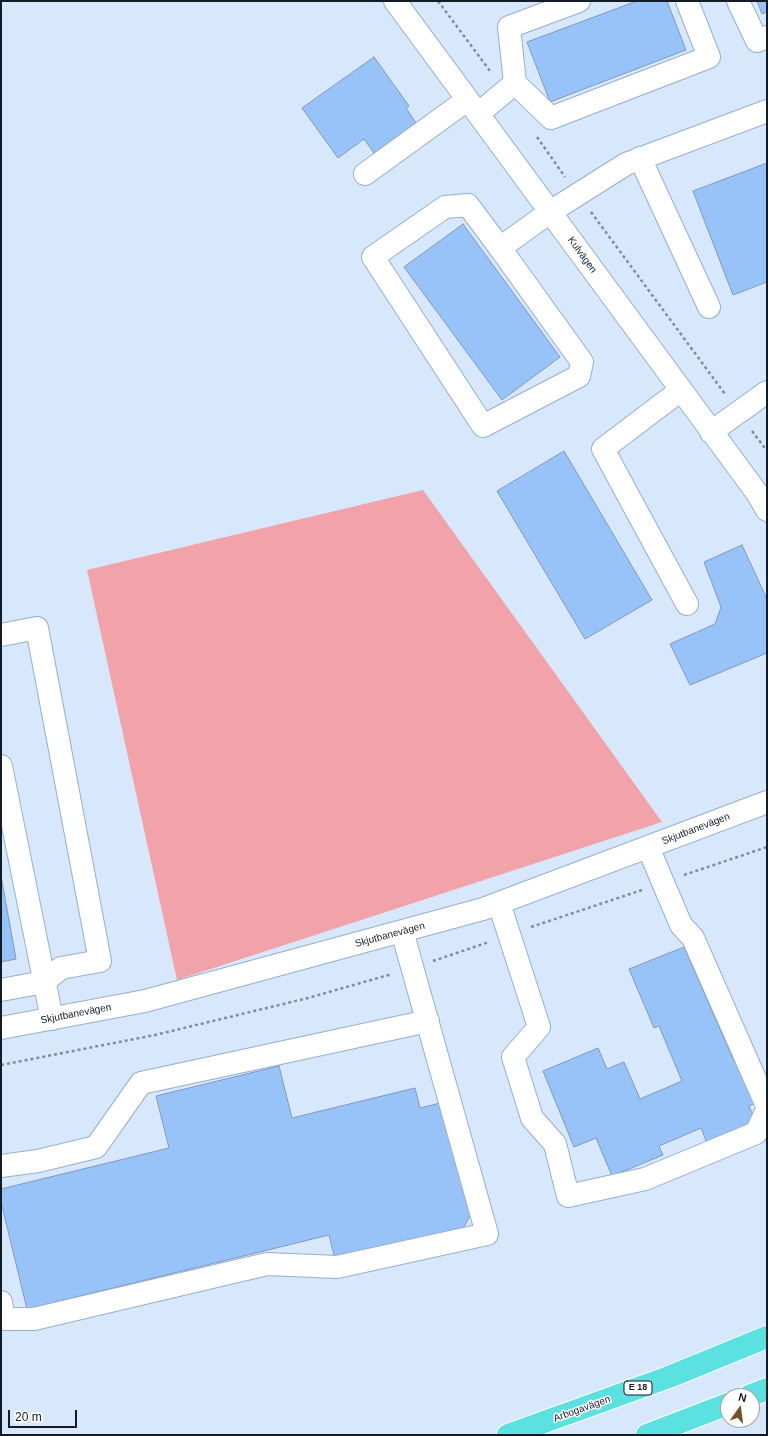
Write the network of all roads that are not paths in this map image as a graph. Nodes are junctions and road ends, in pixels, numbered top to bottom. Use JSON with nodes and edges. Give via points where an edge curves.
{"nodes":[{"id":1,"x":395,"y":1,"type":"edge"},
{"id":2,"x":579,"y":1,"type":"edge"},
{"id":3,"x":686,"y":1,"type":"edge"},
{"id":4,"x":738,"y":1,"type":"edge"},
{"id":5,"x":767,"y":37,"type":"edge"},
{"id":6,"x":510,"y":87,"type":"junction"},
{"id":7,"x":472,"y":107,"type":"junction"},
{"id":8,"x":767,"y":110,"type":"edge"},
{"id":9,"x":640,"y":158,"type":"junction"},
{"id":10,"x":365,"y":174,"type":"dead end"},
{"id":11,"x":550,"y":212,"type":"junction"},
{"id":12,"x":500,"y":248,"type":"junction"},
{"id":13,"x":709,"y":307,"type":"dead end"},
{"id":14,"x":681,"y":390,"type":"junction"},
{"id":15,"x":767,"y":392,"type":"edge"},
{"id":16,"x":711,"y":432,"type":"junction"},
{"id":17,"x":767,"y":510,"type":"edge"},
{"id":18,"x":687,"y":604,"type":"dead end"},
{"id":19,"x":1,"y":635,"type":"edge"},
{"id":20,"x":1,"y":766,"type":"edge"},
{"id":21,"x":767,"y":802,"type":"edge"},
{"id":22,"x":648,"y":847,"type":"junction"},
{"id":23,"x":499,"y":903,"type":"junction"},
{"id":24,"x":402,"y":932,"type":"junction"},
{"id":25,"x":44,"y":982,"type":"junction"},
{"id":26,"x":1,"y":990,"type":"edge"},
{"id":27,"x":52,"y":1019,"type":"junction"},
{"id":28,"x":428,"y":1021,"type":"junction"},
{"id":29,"x":1,"y":1028,"type":"edge"},
{"id":30,"x":767,"y":1106,"type":"edge"},
{"id":31,"x":767,"y":1110,"type":"edge"},
{"id":32,"x":1,"y":1166,"type":"edge"},
{"id":33,"x":1,"y":1302,"type":"edge"},
{"id":34,"x":767,"y":1337,"type":"edge"},
{"id":35,"x":720,"y":1407,"type":"edge"},
{"id":36,"x":508,"y":1435,"type":"edge"},
{"id":37,"x":647,"y":1435,"type":"edge"}],
"edges":[{"from":1,"to":7,"type":"street","name":"Kulvägen"},
{"from":2,"to":6,"type":"street","via":[[509,27]]},
{"from":3,"to":6,"type":"street","via":[[709,57],[551,118]]},
{"from":4,"to":5,"type":"street","via":[[757,41]]},
{"from":6,"to":7,"type":"street"},
{"from":7,"to":10,"type":"street"},
{"from":7,"to":11,"type":"street","name":"Kulvägen"},
{"from":8,"to":9,"type":"street"},
{"from":9,"to":11,"type":"street","via":[[626,164]]},
{"from":9,"to":13,"type":"street"},
{"from":11,"to":12,"type":"street"},
{"from":11,"to":14,"type":"street","name":"Kulvägen"},
{"from":12,"to":12,"type":"street","via":[[468,205],[445,207],[373,257],[483,426],[579,376],[582,362]]},
{"from":14,"to":16,"type":"street","name":"Kulvägen"},
{"from":14,"to":18,"type":"street","via":[[603,449]]},
{"from":15,"to":16,"type":"street"},
{"from":16,"to":17,"type":"street","name":"Kulvägen"},
{"from":19,"to":25,"type":"street","via":[[37,628],[100,962],[61,968]]},
{"from":20,"to":25,"type":"street"},
{"from":21,"to":22,"type":"street","name":"Skjutbanevägen"},
{"from":22,"to":23,"type":"street","name":"Skjutbanevägen"},
{"from":22,"to":30,"type":"street","via":[[681,925],[693,938]]},
{"from":23,"to":24,"type":"street","name":"Skjutbanevägen"},
{"from":23,"to":31,"type":"street","via":[[539,1027],[513,1057],[532,1118],[555,1144],[568,1196],[645,1179],[756,1133]]},
{"from":24,"to":27,"type":"street","name":"Skjutbanevägen","via":[[145,1001]]},
{"from":24,"to":28,"type":"street"},
{"from":25,"to":26,"type":"street"},
{"from":25,"to":27,"type":"street"},
{"from":27,"to":29,"type":"street","name":"Skjutbanevägen"},
{"from":28,"to":32,"type":"street","via":[[141,1083],[96,1146],[38,1161]]},
{"from":28,"to":33,"type":"street","via":[[487,1234],[337,1267],[268,1264],[34,1319],[4,1319]]},
{"from":34,"to":36,"type":"highway","name":"Arbogavägen","number":"E 18","via":[[648,1385]]},
{"from":35,"to":37,"type":"highway"}]}
